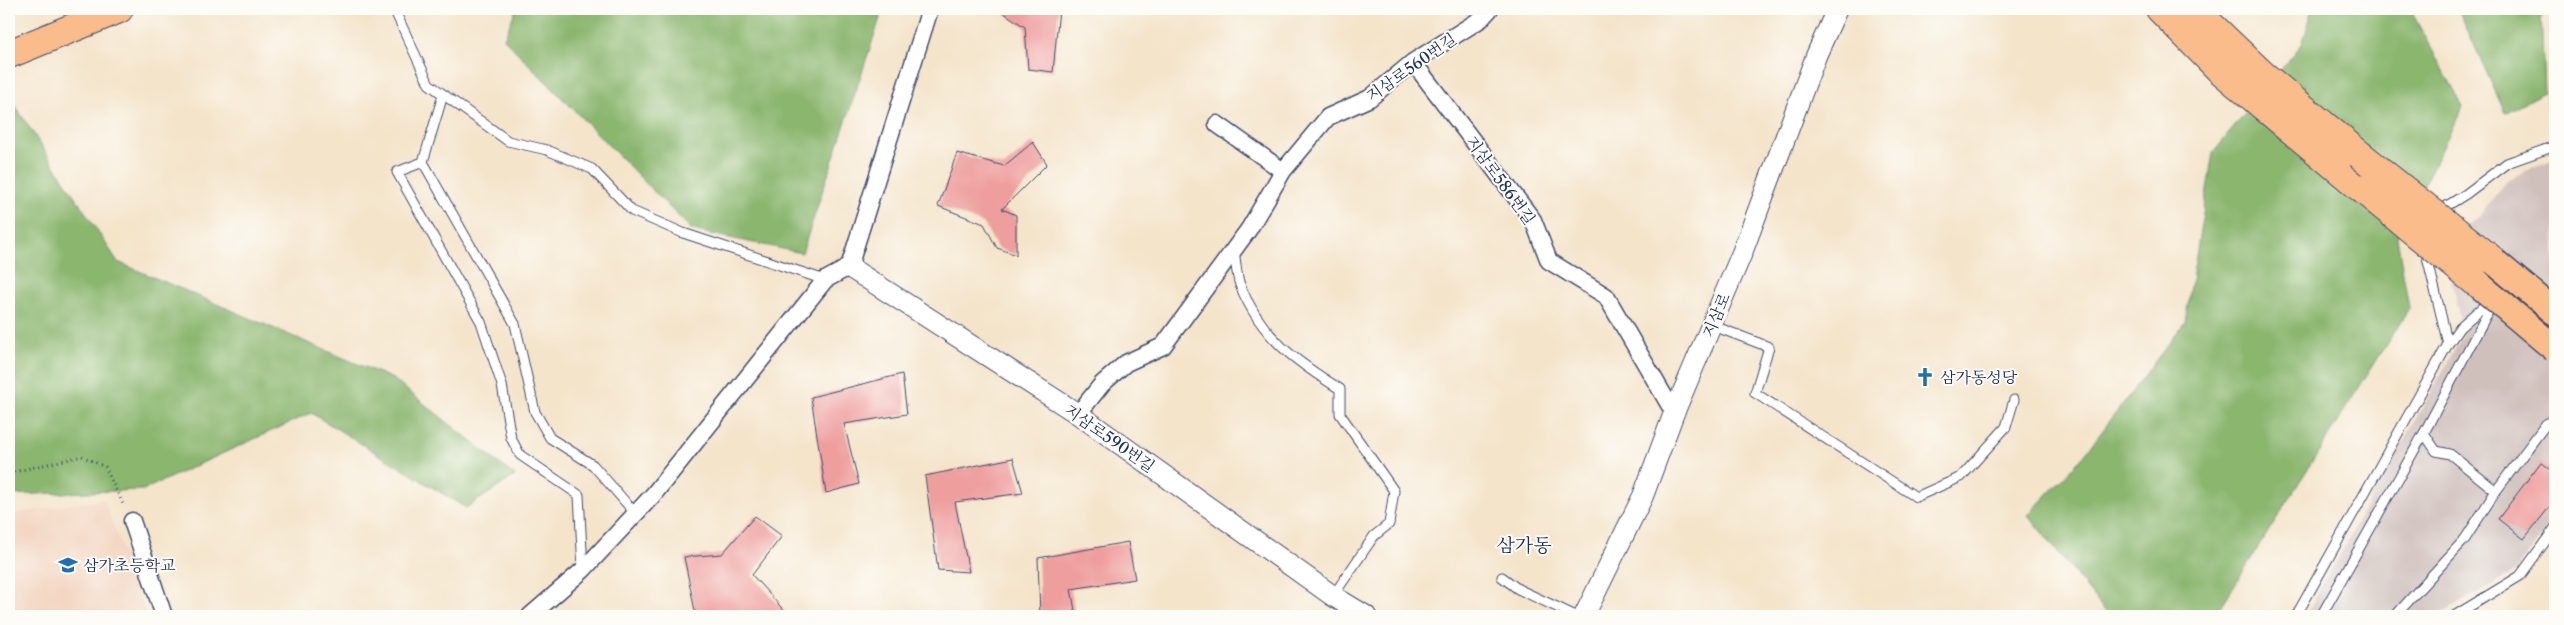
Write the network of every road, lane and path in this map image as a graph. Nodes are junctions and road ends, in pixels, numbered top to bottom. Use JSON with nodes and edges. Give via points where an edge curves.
{"nodes":[{"id":1,"x":119,"y":9,"type":"edge"},
{"id":2,"x":394,"y":9,"type":"edge"},
{"id":3,"x":930,"y":9,"type":"edge"},
{"id":4,"x":1490,"y":9,"type":"edge"},
{"id":5,"x":1838,"y":9,"type":"edge"},
{"id":6,"x":2153,"y":9,"type":"edge"},
{"id":7,"x":2160,"y":9,"type":"edge"},
{"id":8,"x":2194,"y":9,"type":"edge"},
{"id":9,"x":2181,"y":32,"type":"junction"},
{"id":10,"x":9,"y":54,"type":"edge"},
{"id":11,"x":1412,"y":62,"type":"junction"},
{"id":12,"x":443,"y":95,"type":"junction"},
{"id":13,"x":1217,"y":124,"type":"dead end"},
{"id":14,"x":2555,"y":146,"type":"edge"},
{"id":15,"x":423,"y":162,"type":"junction"},
{"id":16,"x":1283,"y":171,"type":"junction"},
{"id":17,"x":1234,"y":249,"type":"junction"},
{"id":18,"x":2491,"y":259,"type":"joint"},
{"id":19,"x":849,"y":267,"type":"junction"},
{"id":20,"x":825,"y":280,"type":"junction"},
{"id":21,"x":2478,"y":284,"type":"joint"},
{"id":22,"x":2555,"y":312,"type":"edge"},
{"id":23,"x":1711,"y":325,"type":"junction"},
{"id":24,"x":2448,"y":344,"type":"junction"},
{"id":25,"x":2555,"y":348,"type":"edge"},
{"id":26,"x":2014,"y":400,"type":"dead end"},
{"id":27,"x":1674,"y":413,"type":"junction"},
{"id":28,"x":1078,"y":414,"type":"junction"},
{"id":29,"x":2555,"y":419,"type":"edge"},
{"id":30,"x":2424,"y":433,"type":"junction"},
{"id":31,"x":9,"y":473,"type":"edge"},
{"id":32,"x":2496,"y":491,"type":"junction"},
{"id":33,"x":635,"y":513,"type":"junction"},
{"id":34,"x":132,"y":521,"type":"joint"},
{"id":35,"x":2555,"y":528,"type":"edge"},
{"id":36,"x":583,"y":570,"type":"junction"},
{"id":37,"x":1502,"y":577,"type":"dead end"},
{"id":38,"x":1333,"y":596,"type":"junction"},
{"id":39,"x":164,"y":616,"type":"edge"},
{"id":40,"x":530,"y":616,"type":"edge"},
{"id":41,"x":1366,"y":616,"type":"edge"},
{"id":42,"x":1576,"y":616,"type":"edge"},
{"id":43,"x":1584,"y":616,"type":"edge"},
{"id":44,"x":2296,"y":616,"type":"edge"},
{"id":45,"x":2321,"y":616,"type":"edge"},
{"id":46,"x":2395,"y":616,"type":"edge"},
{"id":47,"x":2454,"y":616,"type":"edge"}],
"edges":[{"from":1,"to":10,"type":"highway"},
{"from":2,"to":12,"type":"lane","via":[[429,84]]},
{"from":3,"to":19,"type":"street"},
{"from":4,"to":11,"type":"street","name":"지삼로560번길","via":[[1480,19]]},
{"from":5,"to":23,"type":"street","name":"지삼로","via":[[1816,56],[1742,253]]},
{"from":6,"to":9,"type":"highway"},
{"from":7,"to":9,"type":"highway"},
{"from":8,"to":18,"type":"highway","bridge":true,"via":[[2262,74]]},
{"from":9,"to":21,"type":"highway","bridge":true,"via":[[2273,116]]},
{"from":11,"to":16,"type":"street","name":"지삼로560번길","via":[[1370,98],[1328,117]]},
{"from":11,"to":27,"type":"street","name":"지삼로586번길","via":[[1533,220],[1549,262],[1606,296]]},
{"from":12,"to":15,"type":"lane"},
{"from":12,"to":20,"type":"lane","via":[[508,141],[547,150],[592,169],[632,211],[683,233]]},
{"from":13,"to":16,"type":"street"},
{"from":14,"to":24,"type":"lane","via":[[2507,163],[2466,194],[2421,221],[2430,274]]},
{"from":15,"to":33,"type":"lane","via":[[515,324],[536,412],[550,438],[593,465]]},
{"from":15,"to":36,"type":"lane","via":[[397,172],[481,322],[502,385],[511,438],[520,455],[579,495]]},
{"from":16,"to":17,"type":"street","name":"지삼로560번길"},
{"from":17,"to":28,"type":"street","name":"지삼로560번길","via":[[1163,346],[1126,362],[1102,384]]},
{"from":17,"to":38,"type":"lane","via":[[1240,284],[1261,326],[1298,363],[1340,390],[1340,414],[1394,491],[1389,524],[1374,536]]},
{"from":18,"to":22,"type":"main road"},
{"from":19,"to":20,"type":"street"},
{"from":19,"to":28,"type":"street","name":"지삼로590번길"},
{"from":20,"to":33,"type":"street","via":[[653,495]]},
{"from":21,"to":25,"type":"main road","bridge":true},
{"from":23,"to":26,"type":"lane","via":[[1769,347],[1755,393],[1916,497],[1961,477],[2006,427]]},
{"from":23,"to":27,"type":"street","name":"지삼로"},
{"from":24,"to":30,"type":"lane","via":[[2460,327],[2498,293]]},
{"from":24,"to":44,"type":"lane"},
{"from":27,"to":43,"type":"street","name":"지삼로","via":[[1643,496]]},
{"from":28,"to":38,"type":"street","name":"지삼로590번길"},
{"from":29,"to":32,"type":"lane","via":[[2546,424]]},
{"from":30,"to":32,"type":"lane","via":[[2436,451],[2450,454]]},
{"from":30,"to":45,"type":"lane"},
{"from":31,"to":34,"type":"path","via":[[82,456],[105,467]]},
{"from":32,"to":46,"type":"lane","via":[[2466,539]]},
{"from":33,"to":36,"type":"street"},
{"from":34,"to":39,"type":"street"},
{"from":35,"to":47,"type":"lane","via":[[2520,576]]},
{"from":36,"to":40,"type":"street"},
{"from":37,"to":42,"type":"lane","via":[[1518,589]]},
{"from":38,"to":41,"type":"street","name":"지삼로590번길"}]}
